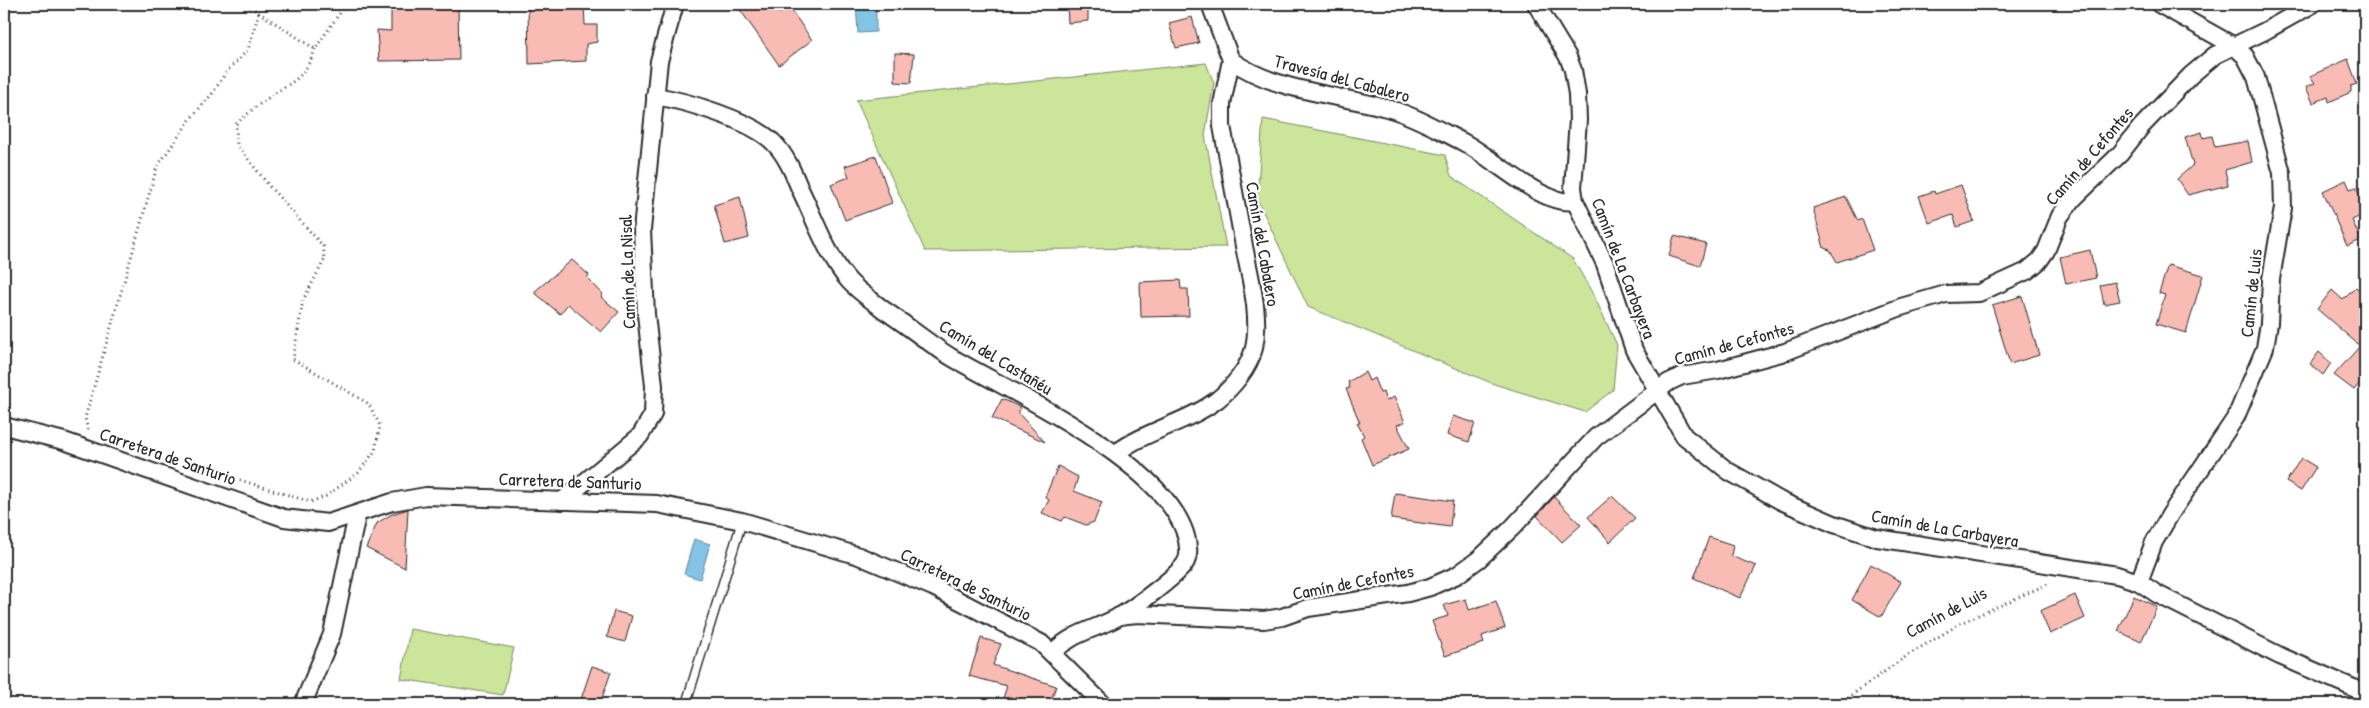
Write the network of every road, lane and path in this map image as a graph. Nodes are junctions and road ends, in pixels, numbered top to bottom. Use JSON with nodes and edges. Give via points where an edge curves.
{"nodes":[{"id":1,"x":246,"y":4,"type":"edge"},
{"id":2,"x":346,"y":4,"type":"edge"},
{"id":3,"x":675,"y":4,"type":"edge"},
{"id":4,"x":1210,"y":4,"type":"edge"},
{"id":5,"x":1536,"y":4,"type":"edge"},
{"id":6,"x":2159,"y":4,"type":"edge"},
{"id":7,"x":2313,"y":4,"type":"edge"},
{"id":8,"x":259,"y":12,"type":"junction"},
{"id":9,"x":2234,"y":46,"type":"junction"},
{"id":10,"x":315,"y":49,"type":"junction"},
{"id":11,"x":1230,"y":60,"type":"junction"},
{"id":12,"x":656,"y":96,"type":"junction"},
{"id":13,"x":1575,"y":201,"type":"junction"},
{"id":14,"x":1656,"y":390,"type":"junction"},
{"id":15,"x":4,"y":426,"type":"edge"},
{"id":16,"x":88,"y":432,"type":"dead end"},
{"id":17,"x":1116,"y":453,"type":"junction"},
{"id":18,"x":190,"y":464,"type":"dead end"},
{"id":19,"x":562,"y":501,"type":"junction"},
{"id":20,"x":357,"y":515,"type":"junction"},
{"id":21,"x":742,"y":521,"type":"junction"},
{"id":22,"x":2053,"y":582,"type":"dead end"},
{"id":23,"x":2139,"y":582,"type":"junction"},
{"id":24,"x":1119,"y":616,"type":"junction"},
{"id":25,"x":1052,"y":652,"type":"junction"},
{"id":26,"x":2365,"y":693,"type":"edge"},
{"id":27,"x":303,"y":704,"type":"edge"},
{"id":28,"x":686,"y":704,"type":"edge"},
{"id":29,"x":1103,"y":704,"type":"edge"},
{"id":30,"x":1839,"y":704,"type":"edge"}],
"edges":[{"from":1,"to":8,"type":"path"},
{"from":2,"to":10,"type":"path"},
{"from":3,"to":12,"type":"street","name":"Camín de La Nisal","via":[[659,61]]},
{"from":4,"to":11,"type":"street","name":"Camín del Cabalero"},
{"from":5,"to":13,"type":"street","name":"Camín de La Carbayera","via":[[1573,70],[1578,120]]},
{"from":6,"to":9,"type":"street"},
{"from":7,"to":9,"type":"street","name":"Camín de Cefontes"},
{"from":8,"to":10,"type":"path"},
{"from":8,"to":16,"type":"path","via":[[248,50],[227,70],[157,167],[85,418]]},
{"from":9,"to":14,"type":"street","name":"Camín de Cefontes","via":[[2215,55],[2191,76],[2141,127],[2120,154],[2074,198],[2060,216],[2039,261],[2027,271],[1979,294],[1946,294],[1784,352],[1682,376]]},
{"from":9,"to":23,"type":"street","name":"Camín de Luis","via":[[2256,77],[2282,173],[2283,208],[2271,278],[2269,323],[2262,355],[2236,417],[2154,542]]},
{"from":10,"to":18,"type":"path","via":[[309,66],[297,80],[264,100],[236,124],[237,146],[323,246],[325,260],[303,300],[293,359],[369,404],[380,426],[375,451],[358,473],[326,496],[311,502]]},
{"from":11,"to":13,"type":"street","name":"Travesía del Cabalero","via":[[1248,73],[1269,81],[1391,109],[1411,117],[1466,143],[1534,190],[1567,203]]},
{"from":11,"to":17,"type":"street","name":"Camín del Cabalero","via":[[1222,104],[1222,126],[1251,283],[1254,348],[1235,383],[1216,400]]},
{"from":12,"to":17,"type":"street","name":"Camín del Castañéu","via":[[716,113],[772,141],[786,159],[836,262],[849,281],[949,356]]},
{"from":12,"to":19,"type":"street","name":"Camín de La Nisal","via":[[642,230],[654,386],[653,414],[640,436]]},
{"from":13,"to":14,"type":"street","name":"Camín de La Carbayera","via":[[1605,264],[1634,350]]},
{"from":14,"to":23,"type":"street","name":"Camín de La Carbayera","via":[[1684,436],[1701,452],[1781,502],[1834,524],[1877,538],[2117,575]]},
{"from":14,"to":24,"type":"street","name":"Camín de Cefontes","via":[[1596,436],[1512,528],[1479,559],[1457,575],[1430,587],[1381,599],[1308,608],[1264,620],[1138,614]]},
{"from":15,"to":20,"type":"street","name":"Carretera de Santurio","via":[[64,441],[284,518],[328,523]]},
{"from":17,"to":24,"type":"street","name":"Camín del Castañéu","via":[[1169,504],[1183,525],[1189,550],[1186,563],[1178,572]]},
{"from":19,"to":20,"type":"street","name":"Carretera de Santurio","via":[[426,496],[392,502]]},
{"from":19,"to":21,"type":"street","name":"Carretera de Santurio","via":[[657,504]]},
{"from":20,"to":27,"type":"street","via":[[332,634]]},
{"from":21,"to":25,"type":"street","name":"Carretera de Santurio","via":[[859,556],[933,587],[1041,643]]},
{"from":21,"to":28,"type":"lane"},
{"from":22,"to":30,"type":"path","name":"Camín de Luis","via":[[1963,622],[1908,655]]},
{"from":23,"to":26,"type":"street","name":"Camín de La Carbayera","via":[[2280,656]]},
{"from":24,"to":25,"type":"street","name":"Camín del Castañéu","via":[[1066,639]]},
{"from":25,"to":29,"type":"street","name":"Carretera de Santurio"}]}
